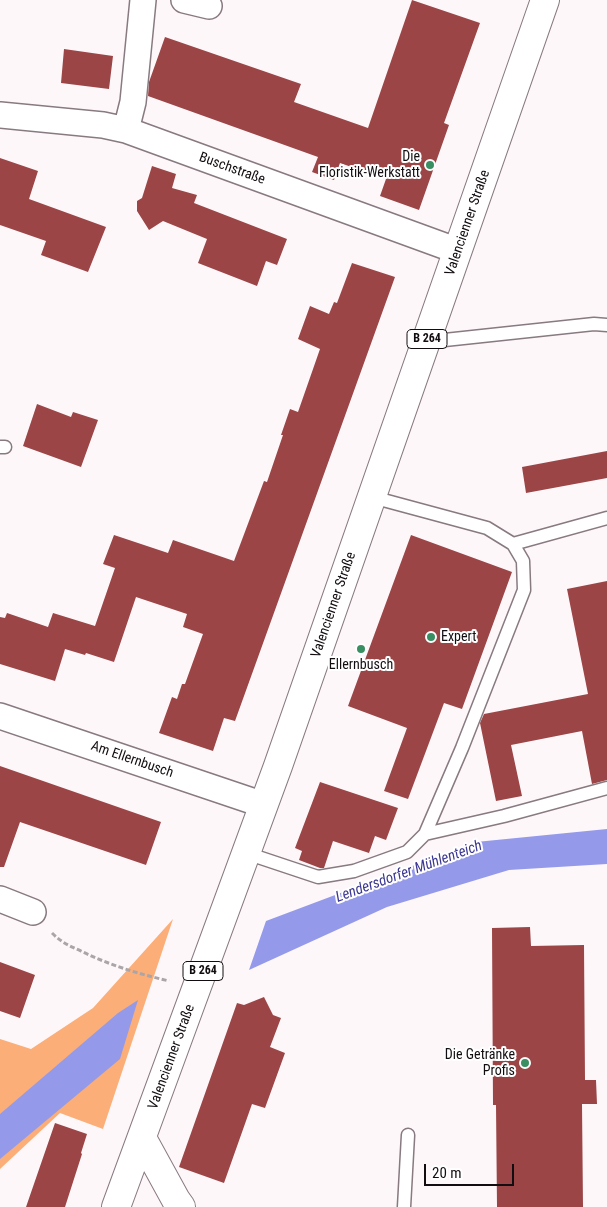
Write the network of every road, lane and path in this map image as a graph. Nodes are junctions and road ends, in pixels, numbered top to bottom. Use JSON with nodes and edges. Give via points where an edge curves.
{"nodes":[{"id":1,"x":143,"y":0,"type":"edge"},
{"id":2,"x":184,"y":0,"type":"edge"},
{"id":3,"x":545,"y":0,"type":"edge"},
{"id":4,"x":209,"y":6,"type":"dead end"},
{"id":5,"x":0,"y":115,"type":"edge"},
{"id":6,"x":126,"y":130,"type":"junction"},
{"id":7,"x":458,"y":251,"type":"junction"},
{"id":8,"x":607,"y":325,"type":"edge"},
{"id":9,"x":426,"y":342,"type":"junction"},
{"id":10,"x":372,"y":497,"type":"junction"},
{"id":11,"x":607,"y":518,"type":"edge"},
{"id":12,"x":513,"y":544,"type":"junction"},
{"id":13,"x":0,"y":716,"type":"edge"},
{"id":14,"x":607,"y":788,"type":"edge"},
{"id":15,"x":264,"y":805,"type":"junction"},
{"id":16,"x":425,"y":834,"type":"junction"},
{"id":17,"x":246,"y":853,"type":"junction"},
{"id":18,"x":0,"y":899,"type":"edge"},
{"id":19,"x":33,"y":912,"type":"joint"},
{"id":20,"x":196,"y":989,"type":"junction"},
{"id":21,"x":408,"y":1135,"type":"dead end"},
{"id":22,"x":142,"y":1138,"type":"junction"},
{"id":23,"x":116,"y":1207,"type":"edge"},
{"id":24,"x":181,"y":1207,"type":"edge"},
{"id":25,"x":404,"y":1207,"type":"edge"}],
"edges":[{"from":1,"to":6,"type":"street","via":[[133,102]]},
{"from":2,"to":4,"type":"street"},
{"from":3,"to":7,"type":"main road","name":"Valencienner Straße","number":"B 264"},
{"from":5,"to":6,"type":"street","name":"Buschstraße"},
{"from":6,"to":7,"type":"street","name":"Buschstraße"},
{"from":7,"to":9,"type":"main road","name":"Valencienner Straße","number":"B 264"},
{"from":8,"to":9,"type":"lane"},
{"from":9,"to":10,"type":"main road","name":"Valencienner Straße","number":"B 264"},
{"from":10,"to":12,"type":"lane","via":[[487,528]]},
{"from":10,"to":15,"type":"main road","name":"Valencienner Straße","number":"B 264"},
{"from":11,"to":12,"type":"lane"},
{"from":12,"to":16,"type":"lane","via":[[523,561],[524,590]]},
{"from":13,"to":15,"type":"street","name":"Am Ellernbusch"},
{"from":14,"to":16,"type":"lane"},
{"from":15,"to":17,"type":"main road","name":"Valencienner Straße","number":"B 264"},
{"from":16,"to":17,"type":"lane","via":[[407,852],[354,871],[318,878]]},
{"from":17,"to":20,"type":"main road","name":"Valencienner Straße","number":"B 264"},
{"from":18,"to":19,"type":"street"},
{"from":19,"to":20,"type":"path","via":[[59,940],[101,961]]},
{"from":20,"to":22,"type":"main road","name":"Valencienner Straße","number":"B 264"},
{"from":21,"to":25,"type":"lane"},
{"from":22,"to":23,"type":"main road","name":"Valencienner Straße","number":"B 264"},
{"from":22,"to":24,"type":"main road"}]}
